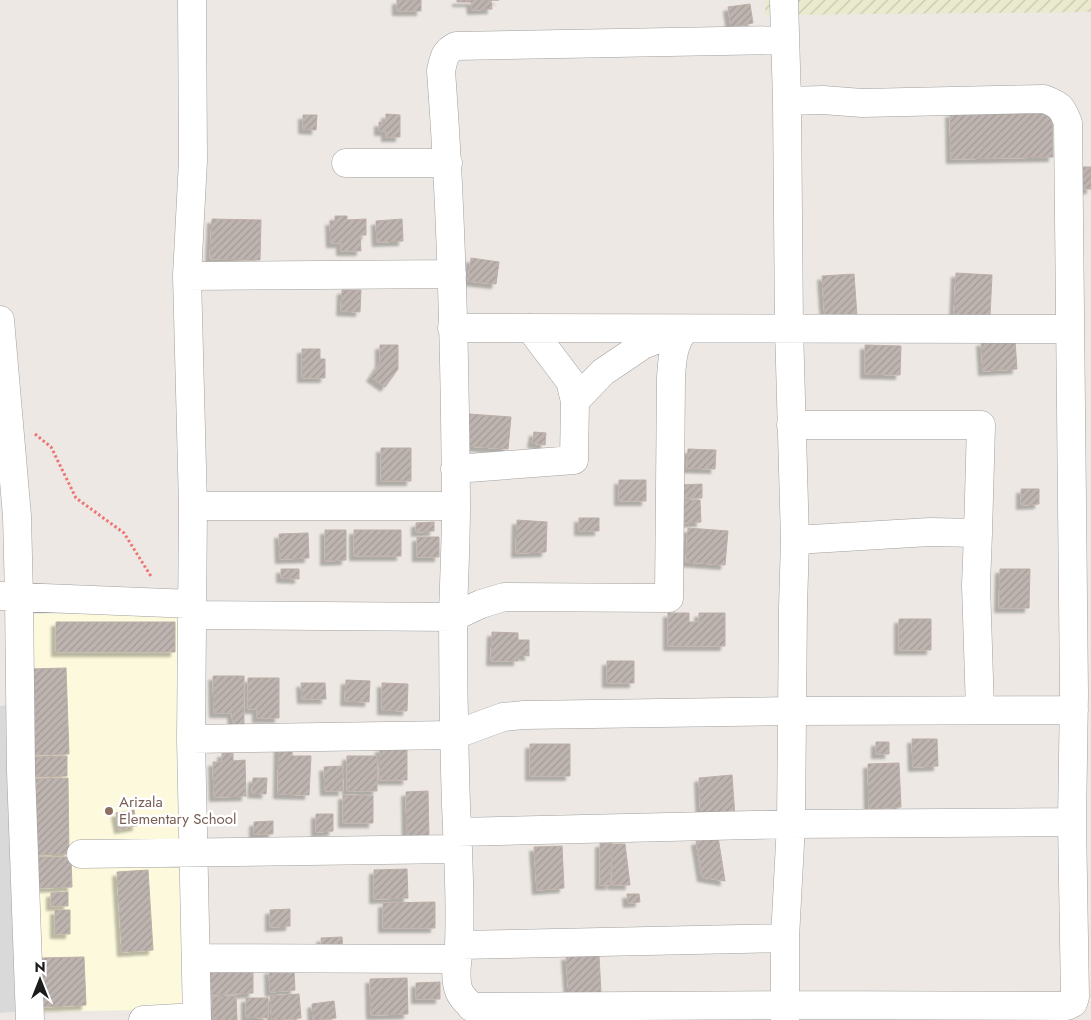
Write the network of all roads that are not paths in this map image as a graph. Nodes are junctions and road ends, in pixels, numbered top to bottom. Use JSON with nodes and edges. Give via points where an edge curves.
{"nodes":[{"id":1,"x":192,"y":0,"type":"edge"},
{"id":2,"x":784,"y":0,"type":"edge"},
{"id":3,"x":784,"y":40,"type":"junction"},
{"id":4,"x":787,"y":101,"type":"junction"},
{"id":5,"x":346,"y":162,"type":"dead end"},
{"id":6,"x":448,"y":162,"type":"junction"},
{"id":7,"x":452,"y":274,"type":"junction"},
{"id":8,"x":187,"y":276,"type":"junction"},
{"id":9,"x":0,"y":320,"type":"edge"},
{"id":10,"x":452,"y":328,"type":"junction"},
{"id":11,"x":530,"y":328,"type":"junction"},
{"id":12,"x":789,"y":328,"type":"junction"},
{"id":13,"x":1070,"y":329,"type":"junction"},
{"id":14,"x":684,"y":330,"type":"junction"},
{"id":15,"x":575,"y":400,"type":"junction"},
{"id":16,"x":791,"y":425,"type":"junction"},
{"id":17,"x":455,"y":468,"type":"junction"},
{"id":18,"x":193,"y":506,"type":"junction"},
{"id":19,"x":456,"y":506,"type":"junction"},
{"id":20,"x":978,"y":533,"type":"junction"},
{"id":21,"x":795,"y":540,"type":"junction"},
{"id":22,"x":9,"y":597,"type":"edge"},
{"id":23,"x":184,"y":607,"type":"junction"},
{"id":24,"x":453,"y":617,"type":"junction"},
{"id":25,"x":980,"y":710,"type":"junction"},
{"id":26,"x":1074,"y":710,"type":"junction"},
{"id":27,"x":791,"y":711,"type":"junction"},
{"id":28,"x":454,"y":735,"type":"junction"},
{"id":29,"x":191,"y":739,"type":"junction"},
{"id":30,"x":1072,"y":822,"type":"junction"},
{"id":31,"x":791,"y":824,"type":"junction"},
{"id":32,"x":458,"y":841,"type":"junction"},
{"id":33,"x":192,"y":853,"type":"junction"},
{"id":34,"x":81,"y":854,"type":"dead end"},
{"id":35,"x":785,"y":938,"type":"junction"},
{"id":36,"x":458,"y":952,"type":"junction"},
{"id":37,"x":196,"y":958,"type":"junction"},
{"id":38,"x":786,"y":1012,"type":"edge"},
{"id":39,"x":478,"y":1013,"type":"edge"},
{"id":40,"x":196,"y":1018,"type":"edge"},
{"id":41,"x":30,"y":1020,"type":"edge"},
{"id":42,"x":143,"y":1020,"type":"edge"}],
"edges":[{"from":1,"to":8,"type":"street","via":[[194,160]]},
{"from":2,"to":3,"type":"street"},
{"from":3,"to":4,"type":"street"},
{"from":3,"to":6,"type":"street","via":[[456,46],[448,50],[441,71]]},
{"from":4,"to":12,"type":"street"},
{"from":4,"to":13,"type":"street","via":[[862,103],[1044,99],[1057,104],[1068,122]]},
{"from":5,"to":6,"type":"street"},
{"from":6,"to":7,"type":"street"},
{"from":7,"to":8,"type":"street"},
{"from":7,"to":10,"type":"street"},
{"from":8,"to":18,"type":"street"},
{"from":9,"to":22,"type":"street","via":[[17,516]]},
{"from":10,"to":11,"type":"street"},
{"from":10,"to":17,"type":"street"},
{"from":11,"to":14,"type":"street"},
{"from":11,"to":15,"type":"street","via":[[570,381]]},
{"from":12,"to":13,"type":"street"},
{"from":12,"to":14,"type":"street"},
{"from":12,"to":16,"type":"street"},
{"from":13,"to":26,"type":"street"},
{"from":14,"to":15,"type":"street","via":[[643,345],[603,372]]},
{"from":14,"to":24,"type":"street","via":[[672,355],[669,598],[504,597]]},
{"from":15,"to":17,"type":"street","via":[[574,460]]},
{"from":16,"to":20,"type":"street","via":[[981,425]]},
{"from":16,"to":21,"type":"street"},
{"from":17,"to":19,"type":"street"},
{"from":18,"to":19,"type":"street"},
{"from":18,"to":23,"type":"street"},
{"from":19,"to":24,"type":"street"},
{"from":20,"to":21,"type":"street","via":[[930,532]]},
{"from":20,"to":25,"type":"street","via":[[976,586]]},
{"from":21,"to":27,"type":"street"},
{"from":22,"to":23,"type":"street"},
{"from":22,"to":41,"type":"street","via":[[21,771]]},
{"from":23,"to":24,"type":"street"},
{"from":23,"to":29,"type":"street"},
{"from":24,"to":28,"type":"street"},
{"from":25,"to":26,"type":"street"},
{"from":25,"to":27,"type":"street"},
{"from":26,"to":30,"type":"street"},
{"from":27,"to":28,"type":"street","via":[[512,716]]},
{"from":27,"to":31,"type":"street"},
{"from":28,"to":29,"type":"street"},
{"from":28,"to":32,"type":"street"},
{"from":29,"to":33,"type":"street"},
{"from":30,"to":31,"type":"street"},
{"from":30,"to":38,"type":"street","via":[[1073,1003],[1048,1007]]},
{"from":31,"to":32,"type":"street"},
{"from":31,"to":35,"type":"street"},
{"from":32,"to":33,"type":"street"},
{"from":32,"to":36,"type":"street"},
{"from":33,"to":34,"type":"street"},
{"from":33,"to":37,"type":"street"},
{"from":35,"to":36,"type":"street"},
{"from":35,"to":38,"type":"street"},
{"from":36,"to":37,"type":"street"},
{"from":36,"to":39,"type":"street","via":[[457,986]]},
{"from":37,"to":40,"type":"street"},
{"from":38,"to":39,"type":"street"},
{"from":40,"to":42,"type":"street"}]}
